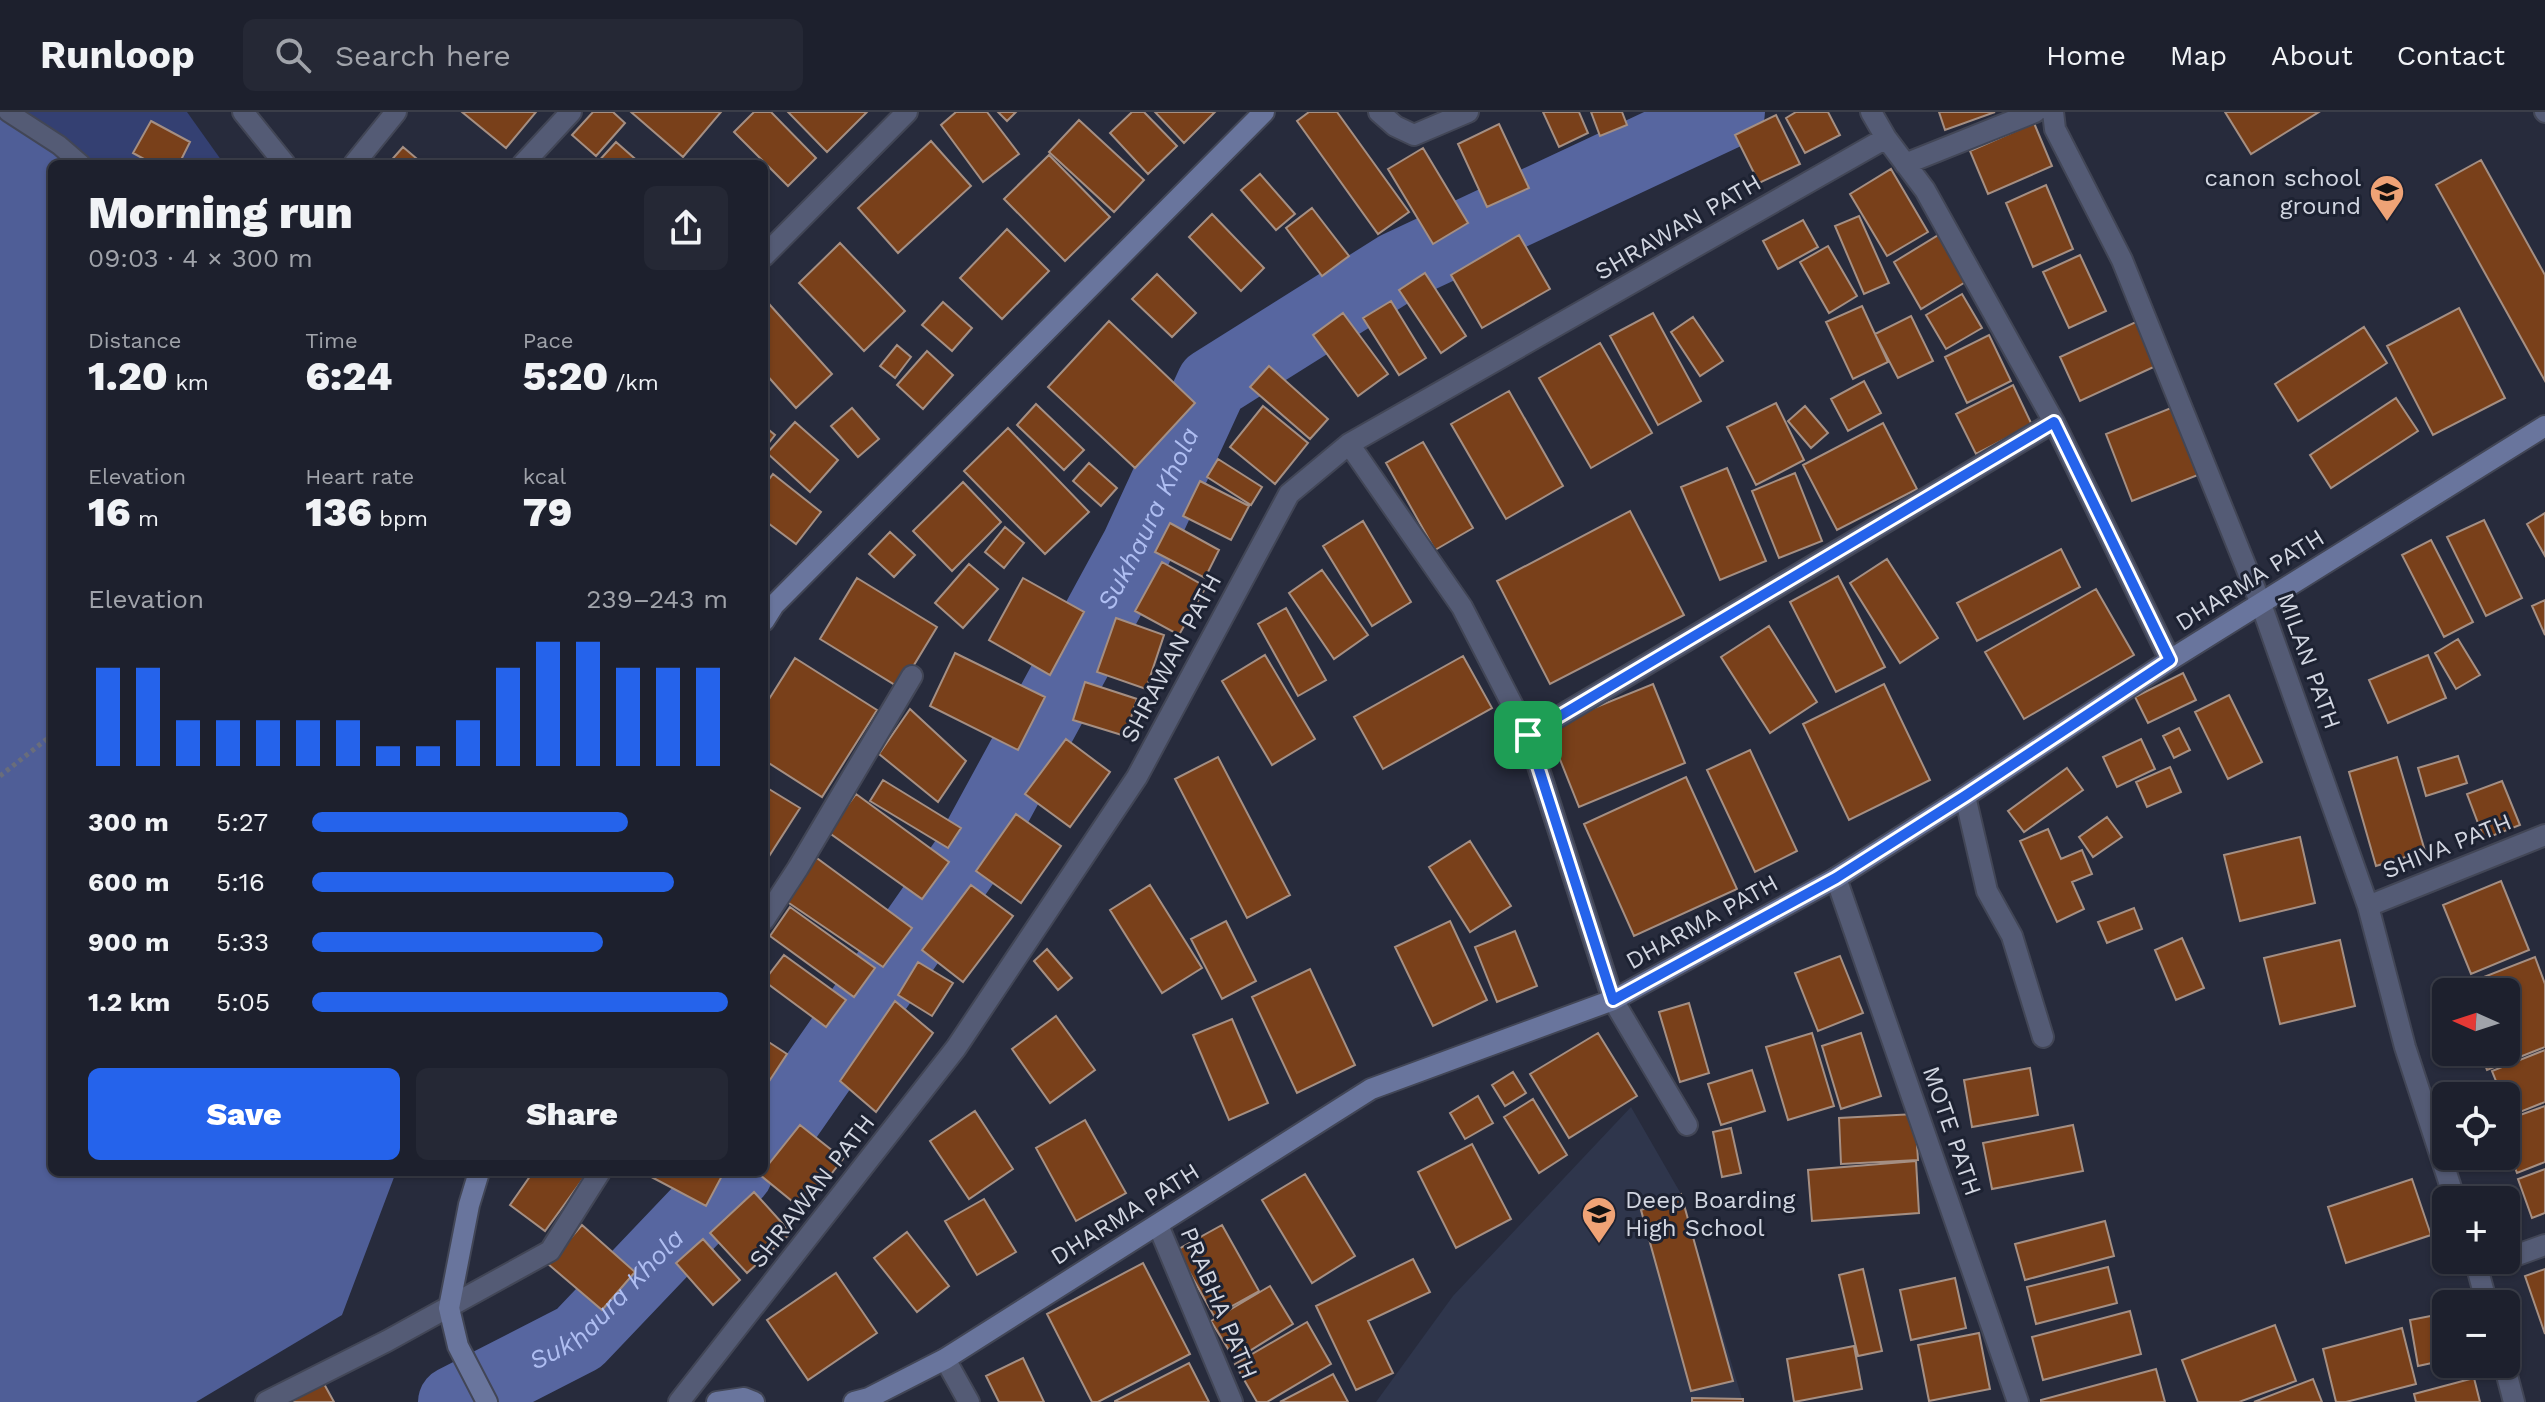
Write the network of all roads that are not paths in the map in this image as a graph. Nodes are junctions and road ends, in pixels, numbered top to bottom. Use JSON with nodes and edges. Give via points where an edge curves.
{"nodes":[{"id":1,"x":8,"y":112,"type":"edge"},
{"id":2,"x":243,"y":112,"type":"edge"},
{"id":3,"x":396,"y":112,"type":"edge"},
{"id":4,"x":571,"y":112,"type":"edge"},
{"id":5,"x":907,"y":112,"type":"edge"},
{"id":6,"x":1264,"y":112,"type":"edge"},
{"id":7,"x":1379,"y":112,"type":"edge"},
{"id":8,"x":1468,"y":112,"type":"edge"},
{"id":9,"x":1871,"y":112,"type":"edge"},
{"id":10,"x":2035,"y":112,"type":"edge"},
{"id":11,"x":2053,"y":112,"type":"edge"},
{"id":12,"x":1886,"y":138,"type":"junction"},
{"id":13,"x":76,"y":160,"type":"edge"},
{"id":14,"x":282,"y":160,"type":"edge"},
{"id":15,"x":357,"y":160,"type":"edge"},
{"id":16,"x":527,"y":160,"type":"edge"},
{"id":17,"x":1905,"y":164,"type":"junction"},
{"id":18,"x":768,"y":252,"type":"edge"},
{"id":19,"x":2054,"y":422,"type":"junction"},
{"id":20,"x":2545,"y":426,"type":"edge"},
{"id":21,"x":1349,"y":444,"type":"junction"},
{"id":22,"x":2261,"y":604,"type":"junction"},
{"id":23,"x":768,"y":616,"type":"edge"},
{"id":24,"x":2170,"y":660,"type":"junction"},
{"id":25,"x":912,"y":676,"type":"dead end"},
{"id":26,"x":1528,"y":735,"type":"junction"},
{"id":27,"x":1965,"y":796,"type":"junction"},
{"id":28,"x":2545,"y":835,"type":"edge"},
{"id":29,"x":1836,"y":878,"type":"junction"},
{"id":30,"x":2368,"y":906,"type":"junction"},
{"id":31,"x":768,"y":914,"type":"edge"},
{"id":32,"x":1613,"y":1000,"type":"junction"},
{"id":33,"x":2043,"y":1037,"type":"dead end"},
{"id":34,"x":1687,"y":1125,"type":"dead end"},
{"id":35,"x":478,"y":1176,"type":"edge"},
{"id":36,"x":597,"y":1176,"type":"edge"},
{"id":37,"x":2450,"y":1186,"type":"edge"},
{"id":38,"x":1158,"y":1225,"type":"junction"},
{"id":39,"x":2545,"y":1245,"type":"edge"},
{"id":40,"x":2520,"y":1254,"type":"edge"},
{"id":41,"x":449,"y":1308,"type":"junction"},
{"id":42,"x":945,"y":1359,"type":"junction"},
{"id":43,"x":2508,"y":1378,"type":"edge"},
{"id":44,"x":266,"y":1402,"type":"edge"},
{"id":45,"x":487,"y":1402,"type":"edge"},
{"id":46,"x":679,"y":1402,"type":"edge"},
{"id":47,"x":717,"y":1402,"type":"edge"},
{"id":48,"x":754,"y":1402,"type":"edge"},
{"id":49,"x":854,"y":1402,"type":"edge"},
{"id":50,"x":969,"y":1402,"type":"edge"},
{"id":51,"x":1232,"y":1402,"type":"edge"},
{"id":52,"x":2018,"y":1402,"type":"edge"},
{"id":53,"x":2514,"y":1402,"type":"edge"}],
"edges":[{"from":1,"to":13,"type":"lane"},
{"from":2,"to":14,"type":"street"},
{"from":3,"to":15,"type":"street"},
{"from":4,"to":16,"type":"street"},
{"from":5,"to":18,"type":"street"},
{"from":6,"to":23,"type":"street"},
{"from":7,"to":8,"type":"street","via":[[1414,135]]},
{"from":9,"to":12,"type":"street"},
{"from":10,"to":17,"type":"street"},
{"from":11,"to":22,"type":"street","name":"MILAN PATH","via":[[2055,129],[2122,260]]},
{"from":12,"to":17,"type":"street"},
{"from":12,"to":21,"type":"street","name":"SHRAWAN PATH"},
{"from":17,"to":19,"type":"street","via":[[1925,190]]},
{"from":19,"to":24,"type":"street"},
{"from":19,"to":26,"type":"street"},
{"from":20,"to":22,"type":"street","name":"DHARMA PATH"},
{"from":21,"to":26,"type":"street","via":[[1462,607]]},
{"from":21,"to":46,"type":"street","name":"SHRAWAN PATH","via":[[1289,494],[1137,777],[956,1048]]},
{"from":22,"to":24,"type":"street","name":"DHARMA PATH"},
{"from":22,"to":30,"type":"street","name":"MILAN PATH"},
{"from":24,"to":27,"type":"street","name":"DHARMA PATH"},
{"from":25,"to":31,"type":"street"},
{"from":26,"to":32,"type":"street"},
{"from":27,"to":29,"type":"street","name":"DHARMA PATH"},
{"from":27,"to":33,"type":"street","via":[[1987,891],[2012,936]]},
{"from":28,"to":30,"type":"street","name":"SHIVA PATH"},
{"from":29,"to":32,"type":"street","name":"DHARMA PATH"},
{"from":29,"to":52,"type":"street","name":"MOTE PATH"},
{"from":30,"to":37,"type":"street","name":"MILAN PATH","via":[[2405,1047]]},
{"from":32,"to":34,"type":"street"},
{"from":32,"to":38,"type":"street","name":"DHARMA PATH","via":[[1371,1089]]},
{"from":35,"to":41,"type":"street"},
{"from":36,"to":41,"type":"street","via":[[550,1251]]},
{"from":38,"to":42,"type":"street","name":"DHARMA PATH"},
{"from":38,"to":51,"type":"street","name":"PRABHA PATH"},
{"from":39,"to":40,"type":"street"},
{"from":41,"to":44,"type":"street"},
{"from":41,"to":45,"type":"street","via":[[458,1346]]},
{"from":42,"to":49,"type":"street","name":"DHARMA PATH"},
{"from":42,"to":50,"type":"street"},
{"from":43,"to":53,"type":"street"},
{"from":47,"to":48,"type":"street"}]}
